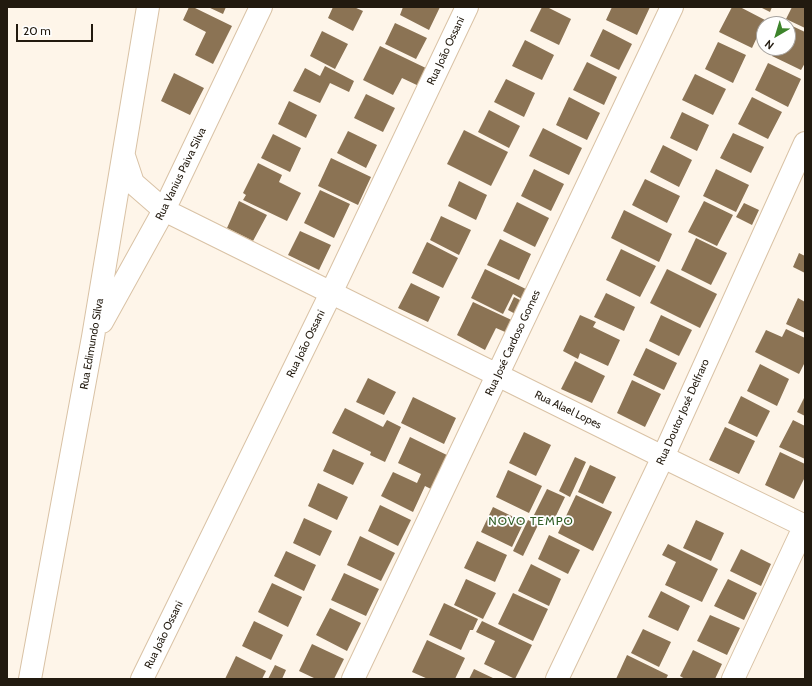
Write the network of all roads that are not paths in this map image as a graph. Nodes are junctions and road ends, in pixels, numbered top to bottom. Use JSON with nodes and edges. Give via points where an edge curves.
{"nodes":[{"id":1,"x":148,"y":7,"type":"edge"},
{"id":2,"x":262,"y":7,"type":"edge"},
{"id":3,"x":467,"y":7,"type":"edge"},
{"id":4,"x":672,"y":7,"type":"edge"},
{"id":5,"x":805,"y":143,"type":"edge"},
{"id":6,"x":124,"y":156,"type":"junction"},
{"id":7,"x":164,"y":210,"type":"junction"},
{"id":8,"x":331,"y":293,"type":"junction"},
{"id":9,"x":93,"y":337,"type":"junction"},
{"id":10,"x":498,"y":375,"type":"junction"},
{"id":11,"x":663,"y":457,"type":"junction"},
{"id":12,"x":805,"y":526,"type":"edge"},
{"id":13,"x":30,"y":679,"type":"edge"},
{"id":14,"x":142,"y":679,"type":"edge"},
{"id":15,"x":353,"y":679,"type":"edge"},
{"id":16,"x":557,"y":679,"type":"edge"},
{"id":17,"x":733,"y":679,"type":"edge"}],
"edges":[{"from":1,"to":6,"type":"street","name":"Rua Edimundo Silva"},
{"from":2,"to":7,"type":"street","name":"Rua Vanius Paiva Silva"},
{"from":3,"to":8,"type":"street","name":"Rua João Ossani"},
{"from":4,"to":10,"type":"street","name":"Rua José Cardoso Gomes"},
{"from":5,"to":11,"type":"street","name":"Rua Doutor José Delfraro"},
{"from":6,"to":7,"type":"street","name":"Rua Alael Lopes","via":[[133,182]]},
{"from":6,"to":9,"type":"street","name":"Rua Edimundo Silva"},
{"from":7,"to":8,"type":"street","name":"Rua Alael Lopes"},
{"from":7,"to":9,"type":"street","name":"Rua Vanius Paiva Silva"},
{"from":8,"to":10,"type":"street","name":"Rua Alael Lopes"},
{"from":8,"to":14,"type":"street","name":"Rua João Ossani"},
{"from":9,"to":13,"type":"street","name":"Rua Edimundo Silva"},
{"from":10,"to":11,"type":"street","name":"Rua Alael Lopes"},
{"from":10,"to":15,"type":"street","name":"Rua José Cardoso Gomes"},
{"from":11,"to":12,"type":"street","name":"Rua Alael Lopes"},
{"from":11,"to":16,"type":"street","name":"Rua Doutor José Delfraro"},
{"from":12,"to":17,"type":"street"}]}
